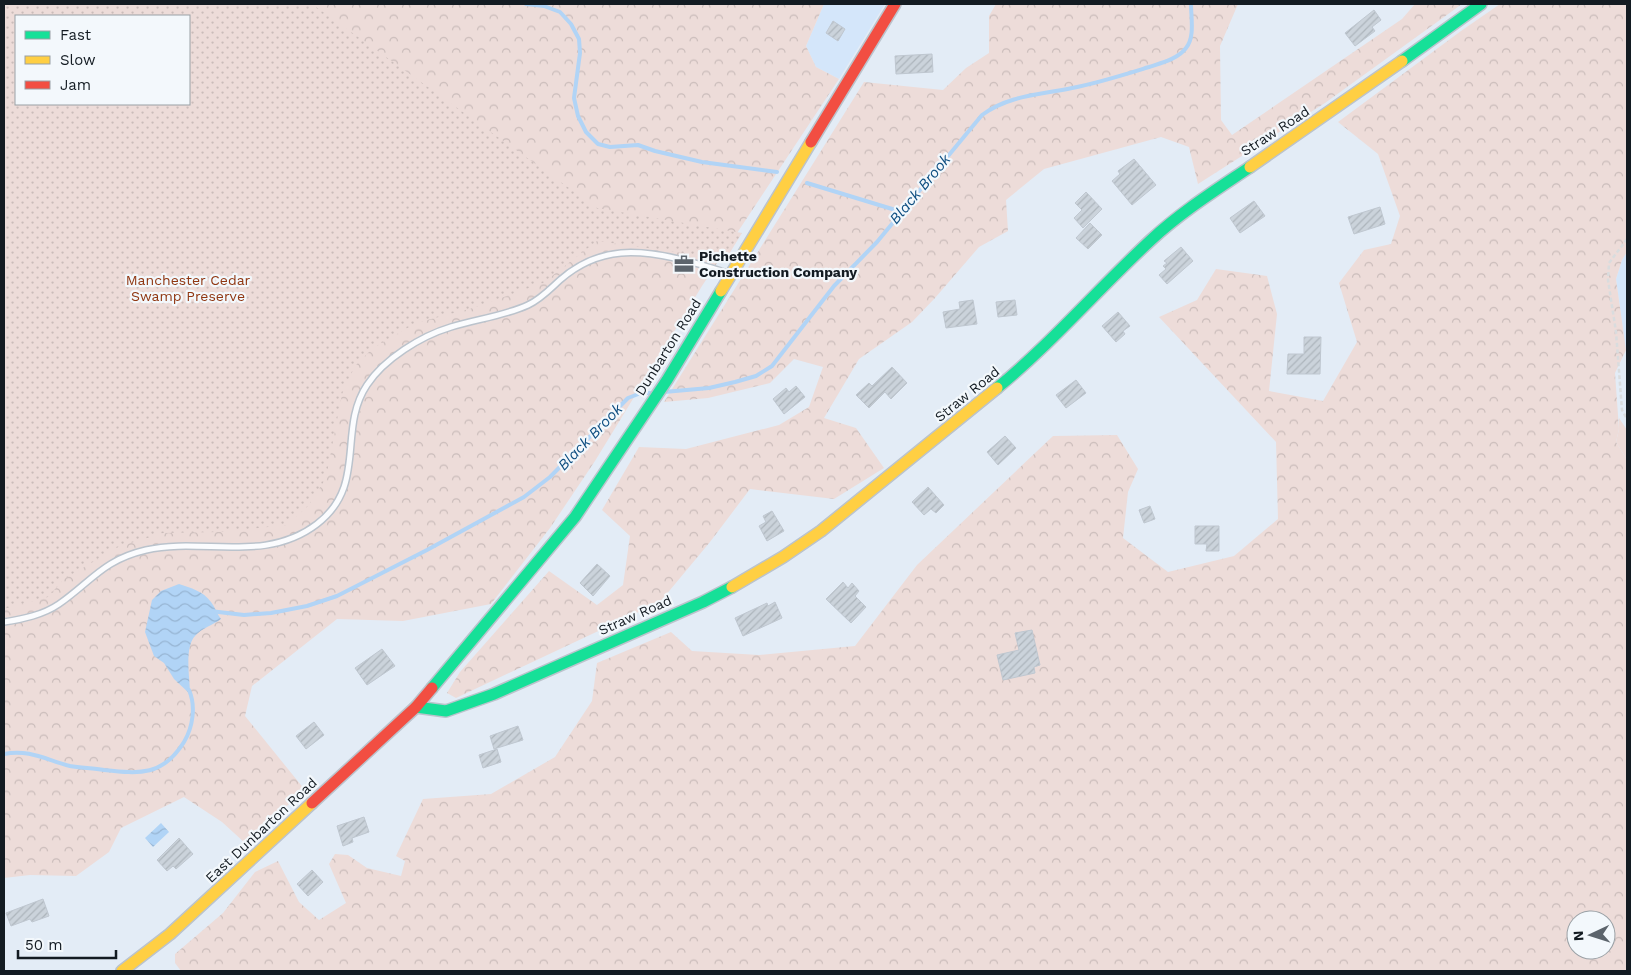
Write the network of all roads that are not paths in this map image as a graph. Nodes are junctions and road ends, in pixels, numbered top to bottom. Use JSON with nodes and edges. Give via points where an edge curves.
{"nodes":[{"id":1,"x":894,"y":4,"type":"edge"},
{"id":2,"x":1481,"y":4,"type":"edge"},
{"id":3,"x":731,"y":274,"type":"junction"},
{"id":4,"x":4,"y":622,"type":"edge"},
{"id":5,"x":416,"y":707,"type":"junction"},
{"id":6,"x":122,"y":971,"type":"edge"}],
"edges":[{"from":1,"to":3,"type":"street","name":"Dunbarton Road"},
{"from":2,"to":5,"type":"street","name":"Straw Road","via":[[1186,210],[1152,239],[1023,367],[821,531],[744,581],[703,602],[494,694],[454,709]]},
{"from":3,"to":4,"type":"lane","via":[[661,256],[621,253],[603,256],[572,270],[530,304],[431,335],[391,358],[366,386],[357,404],[347,482],[334,506],[314,526],[287,540],[255,547],[164,547],[130,554],[97,572],[58,604],[29,617]]},
{"from":3,"to":5,"type":"street","name":"Dunbarton Road","via":[[666,380],[575,517]]},
{"from":5,"to":6,"type":"street","name":"East Dunbarton Road","via":[[204,904]]}]}
